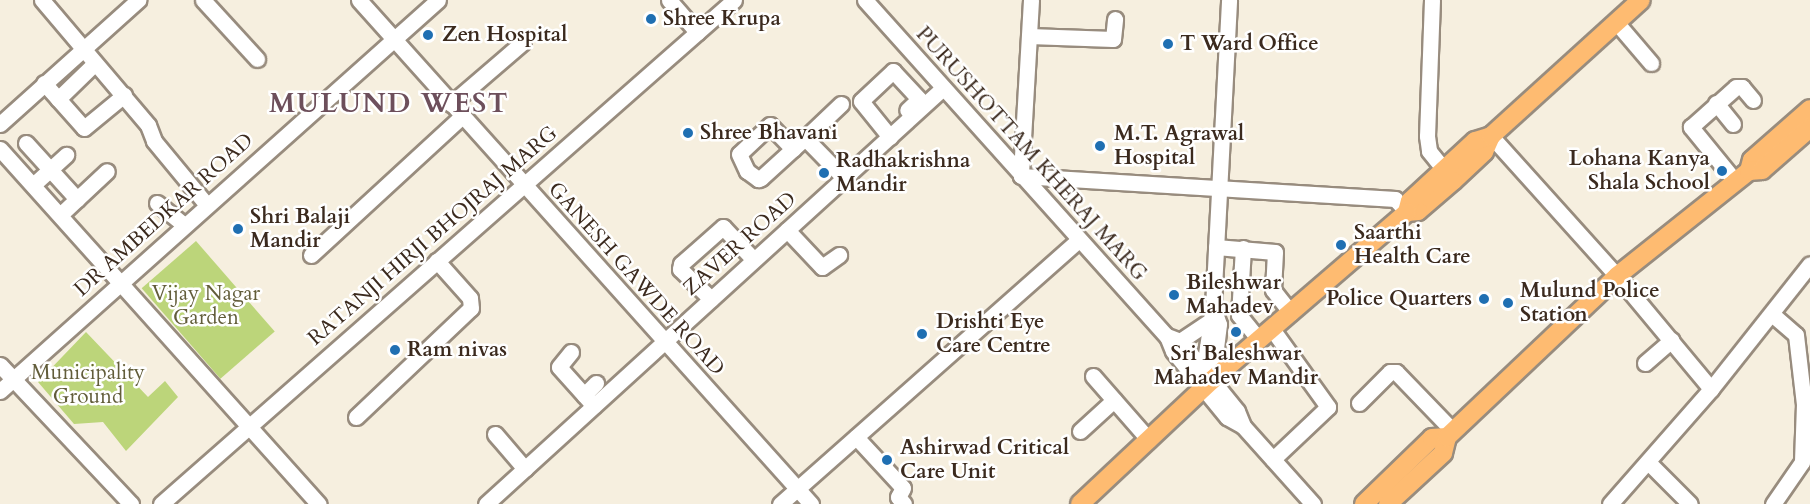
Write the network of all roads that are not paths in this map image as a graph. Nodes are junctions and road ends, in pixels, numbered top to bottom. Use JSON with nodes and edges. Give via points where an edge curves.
{"nodes":[{"id":1,"x":42,"y":0,"type":"edge"},
{"id":2,"x":138,"y":0,"type":"edge"},
{"id":3,"x":203,"y":0,"type":"edge"},
{"id":4,"x":359,"y":0,"type":"edge"},
{"id":5,"x":438,"y":0,"type":"edge"},
{"id":6,"x":669,"y":0,"type":"edge"},
{"id":7,"x":734,"y":0,"type":"edge"},
{"id":8,"x":865,"y":0,"type":"edge"},
{"id":9,"x":1031,"y":0,"type":"edge"},
{"id":10,"x":1229,"y":0,"type":"edge"},
{"id":11,"x":1432,"y":0,"type":"edge"},
{"id":12,"x":1641,"y":0,"type":"edge"},
{"id":13,"x":1115,"y":19,"type":"dead end"},
{"id":14,"x":1617,"y":22,"type":"junction"},
{"id":15,"x":697,"y":32,"type":"junction"},
{"id":16,"x":1029,"y":36,"type":"junction"},
{"id":17,"x":393,"y":38,"type":"junction"},
{"id":18,"x":523,"y":42,"type":"dead end"},
{"id":19,"x":81,"y":50,"type":"junction"},
{"id":20,"x":257,"y":59,"type":"dead end"},
{"id":21,"x":1651,"y":63,"type":"dead end"},
{"id":22,"x":90,"y":69,"type":"junction"},
{"id":23,"x":44,"y":83,"type":"junction"},
{"id":24,"x":943,"y":88,"type":"junction"},
{"id":25,"x":121,"y":98,"type":"junction"},
{"id":26,"x":58,"y":99,"type":"junction"},
{"id":27,"x":1753,"y":100,"type":"dead end"},
{"id":28,"x":1716,"y":103,"type":"junction"},
{"id":29,"x":841,"y":104,"type":"dead end"},
{"id":30,"x":1810,"y":109,"type":"edge"},
{"id":31,"x":456,"y":110,"type":"junction"},
{"id":32,"x":906,"y":116,"type":"junction"},
{"id":33,"x":0,"y":124,"type":"edge"},
{"id":34,"x":1733,"y":124,"type":"dead end"},
{"id":35,"x":1810,"y":128,"type":"edge"},
{"id":36,"x":886,"y":133,"type":"junction"},
{"id":37,"x":1491,"y":136,"type":"junction"},
{"id":38,"x":805,"y":138,"type":"junction"},
{"id":39,"x":26,"y":143,"type":"dead end"},
{"id":40,"x":0,"y":149,"type":"edge"},
{"id":41,"x":793,"y":149,"type":"dead end"},
{"id":42,"x":66,"y":155,"type":"dead end"},
{"id":43,"x":50,"y":170,"type":"junction"},
{"id":44,"x":107,"y":171,"type":"dead end"},
{"id":45,"x":1448,"y":175,"type":"junction"},
{"id":46,"x":1022,"y":176,"type":"junction"},
{"id":47,"x":1742,"y":176,"type":"junction"},
{"id":48,"x":844,"y":178,"type":"junction"},
{"id":49,"x":33,"y":185,"type":"junction"},
{"id":50,"x":523,"y":185,"type":"junction"},
{"id":51,"x":1218,"y":188,"type":"junction"},
{"id":52,"x":77,"y":199,"type":"junction"},
{"id":53,"x":157,"y":203,"type":"dead end"},
{"id":54,"x":207,"y":205,"type":"junction"},
{"id":55,"x":1407,"y":212,"type":"junction"},
{"id":56,"x":60,"y":215,"type":"junction"},
{"id":57,"x":184,"y":225,"type":"junction"},
{"id":58,"x":787,"y":230,"type":"junction"},
{"id":59,"x":1078,"y":240,"type":"junction"},
{"id":60,"x":1216,"y":247,"type":"junction"},
{"id":61,"x":1243,"y":248,"type":"junction"},
{"id":62,"x":311,"y":255,"type":"dead end"},
{"id":63,"x":839,"y":255,"type":"dead end"},
{"id":64,"x":753,"y":259,"type":"junction"},
{"id":65,"x":437,"y":261,"type":"junction"},
{"id":66,"x":1810,"y":264,"type":"edge"},
{"id":67,"x":1617,"y":276,"type":"junction"},
{"id":68,"x":120,"y":283,"type":"junction"},
{"id":69,"x":711,"y":299,"type":"junction"},
{"id":70,"x":1213,"y":307,"type":"junction"},
{"id":71,"x":1291,"y":313,"type":"junction"},
{"id":72,"x":1773,"y":315,"type":"junction"},
{"id":73,"x":1208,"y":323,"type":"junction"},
{"id":74,"x":1265,"y":335,"type":"junction"},
{"id":75,"x":1173,"y":338,"type":"junction"},
{"id":76,"x":1671,"y":340,"type":"junction"},
{"id":77,"x":663,"y":343,"type":"junction"},
{"id":78,"x":571,"y":352,"type":"dead end"},
{"id":79,"x":1805,"y":355,"type":"edge"},
{"id":80,"x":1645,"y":363,"type":"dead end"},
{"id":81,"x":0,"y":365,"type":"edge"},
{"id":82,"x":1093,"y":376,"type":"dead end"},
{"id":83,"x":12,"y":379,"type":"junction"},
{"id":84,"x":1206,"y":379,"type":"junction"},
{"id":85,"x":596,"y":383,"type":"dead end"},
{"id":86,"x":1712,"y":389,"type":"junction"},
{"id":87,"x":0,"y":391,"type":"edge"},
{"id":88,"x":589,"y":400,"type":"junction"},
{"id":89,"x":1114,"y":400,"type":"junction"},
{"id":90,"x":1359,"y":403,"type":"dead end"},
{"id":91,"x":357,"y":417,"type":"dead end"},
{"id":92,"x":249,"y":426,"type":"junction"},
{"id":93,"x":1080,"y":431,"type":"dead end"},
{"id":94,"x":495,"y":434,"type":"dead end"},
{"id":95,"x":1450,"y":434,"type":"junction"},
{"id":96,"x":856,"y":436,"type":"junction"},
{"id":97,"x":1149,"y":440,"type":"junction"},
{"id":98,"x":1273,"y":459,"type":"junction"},
{"id":99,"x":1648,"y":462,"type":"junction"},
{"id":100,"x":1806,"y":462,"type":"edge"},
{"id":101,"x":525,"y":468,"type":"junction"},
{"id":102,"x":797,"y":488,"type":"junction"},
{"id":103,"x":131,"y":504,"type":"edge"},
{"id":104,"x":161,"y":504,"type":"edge"},
{"id":105,"x":319,"y":504,"type":"edge"},
{"id":106,"x":486,"y":504,"type":"edge"},
{"id":107,"x":780,"y":504,"type":"edge"},
{"id":108,"x":811,"y":504,"type":"edge"},
{"id":109,"x":904,"y":504,"type":"edge"},
{"id":110,"x":1080,"y":504,"type":"edge"},
{"id":111,"x":1313,"y":504,"type":"edge"},
{"id":112,"x":1364,"y":504,"type":"edge"},
{"id":113,"x":1388,"y":504,"type":"edge"},
{"id":114,"x":1610,"y":504,"type":"edge"},
{"id":115,"x":1690,"y":504,"type":"edge"},
{"id":116,"x":1773,"y":504,"type":"edge"}],
"edges":[{"from":1,"to":19,"type":"street"},
{"from":2,"to":19,"type":"street"},
{"from":3,"to":20,"type":"street"},
{"from":4,"to":17,"type":"street","name":"GANESH GAWDE ROAD"},
{"from":5,"to":17,"type":"street","name":"DR AMBEDKAR ROAD"},
{"from":6,"to":15,"type":"street"},
{"from":7,"to":15,"type":"street","name":"RATANJI HIRJI BHOJRAJ MARG"},
{"from":8,"to":24,"type":"street","name":"PURUSHOTTAM KHERAJ MARG"},
{"from":9,"to":16,"type":"street"},
{"from":10,"to":51,"type":"street"},
{"from":11,"to":45,"type":"street","via":[[1427,136],[1429,151]]},
{"from":12,"to":14,"type":"main road"},
{"from":13,"to":16,"type":"street","via":[[1113,39]]},
{"from":14,"to":21,"type":"street"},
{"from":14,"to":37,"type":"main road"},
{"from":15,"to":50,"type":"street","name":"RATANJI HIRJI BHOJRAJ MARG"},
{"from":16,"to":46,"type":"street"},
{"from":17,"to":31,"type":"street","name":"GANESH GAWDE ROAD"},
{"from":17,"to":54,"type":"street","name":"DR AMBEDKAR ROAD"},
{"from":18,"to":31,"type":"street"},
{"from":19,"to":22,"type":"street"},
{"from":19,"to":23,"type":"street"},
{"from":19,"to":25,"type":"street"},
{"from":22,"to":25,"type":"street"},
{"from":22,"to":26,"type":"street"},
{"from":23,"to":26,"type":"street"},
{"from":23,"to":33,"type":"street"},
{"from":24,"to":32,"type":"street","name":"ZAVER ROAD"},
{"from":24,"to":46,"type":"street","name":"PURUSHOTTAM KHERAJ MARG"},
{"from":25,"to":26,"type":"street","via":[[87,128]]},
{"from":25,"to":54,"type":"street","via":[[148,125],[154,141]]},
{"from":27,"to":28,"type":"street","via":[[1739,86]]},
{"from":28,"to":34,"type":"street"},
{"from":28,"to":47,"type":"street","via":[[1692,123],[1691,131]]},
{"from":29,"to":38,"type":"street"},
{"from":30,"to":47,"type":"main road","via":[[1752,160]]},
{"from":31,"to":50,"type":"street","name":"GANESH GAWDE ROAD"},
{"from":31,"to":62,"type":"street"},
{"from":32,"to":36,"type":"street","name":"ZAVER ROAD"},
{"from":32,"to":36,"type":"street","via":[[918,100],[915,86],[893,72],[861,101]]},
{"from":35,"to":47,"type":"main road","via":[[1762,170]]},
{"from":36,"to":48,"type":"street","name":"ZAVER ROAD"},
{"from":37,"to":45,"type":"main road","via":[[1475,141]]},
{"from":37,"to":67,"type":"street"},
{"from":38,"to":41,"type":"street"},
{"from":38,"to":48,"type":"street"},
{"from":39,"to":43,"type":"street"},
{"from":40,"to":49,"type":"street"},
{"from":42,"to":43,"type":"street"},
{"from":43,"to":49,"type":"street"},
{"from":43,"to":52,"type":"street"},
{"from":44,"to":52,"type":"street"},
{"from":45,"to":55,"type":"main road","via":[[1418,211]]},
{"from":46,"to":51,"type":"street"},
{"from":46,"to":59,"type":"street","name":"PURUSHOTTAM KHERAJ MARG"},
{"from":47,"to":67,"type":"main road"},
{"from":48,"to":58,"type":"street","name":"ZAVER ROAD"},
{"from":49,"to":56,"type":"street"},
{"from":50,"to":65,"type":"street","name":"RATANJI HIRJI BHOJRAJ MARG"},
{"from":50,"to":77,"type":"street","name":"GANESH GAWDE ROAD"},
{"from":51,"to":55,"type":"street","via":[[1395,200]]},
{"from":51,"to":60,"type":"street"},
{"from":52,"to":56,"type":"street"},
{"from":53,"to":57,"type":"street"},
{"from":54,"to":57,"type":"street","name":"DR AMBEDKAR ROAD"},
{"from":55,"to":71,"type":"main road"},
{"from":56,"to":68,"type":"street"},
{"from":57,"to":68,"type":"street","name":"DR AMBEDKAR ROAD"},
{"from":58,"to":63,"type":"street","via":[[822,267]]},
{"from":58,"to":64,"type":"street","name":"ZAVER ROAD"},
{"from":59,"to":75,"type":"street","name":"PURUSHOTTAM KHERAJ MARG"},
{"from":59,"to":96,"type":"street"},
{"from":60,"to":61,"type":"street"},
{"from":60,"to":70,"type":"street"},
{"from":61,"to":71,"type":"street","via":[[1275,252],[1274,290]]},
{"from":61,"to":74,"type":"street","via":[[1239,315]]},
{"from":64,"to":69,"type":"street","name":"ZAVER ROAD"},
{"from":64,"to":69,"type":"street","via":[[723,227],[681,264],[680,269]]},
{"from":65,"to":91,"type":"street","via":[[470,298],[471,308]]},
{"from":65,"to":92,"type":"street","name":"RATANJI HIRJI BHOJRAJ MARG"},
{"from":66,"to":72,"type":"street"},
{"from":67,"to":76,"type":"street"},
{"from":67,"to":95,"type":"main road"},
{"from":68,"to":83,"type":"street","name":"DR AMBEDKAR ROAD"},
{"from":68,"to":92,"type":"street"},
{"from":69,"to":77,"type":"street","name":"ZAVER ROAD"},
{"from":70,"to":73,"type":"street"},
{"from":70,"to":84,"type":"street","via":[[1219,324]]},
{"from":71,"to":74,"type":"main road"},
{"from":72,"to":79,"type":"street","via":[[1796,335]]},
{"from":72,"to":86,"type":"street"},
{"from":73,"to":75,"type":"street"},
{"from":73,"to":84,"type":"street"},
{"from":74,"to":84,"type":"main road"},
{"from":74,"to":98,"type":"street","via":[[1328,407]]},
{"from":75,"to":84,"type":"street","name":"PURUSHOTTAM KHERAJ MARG","via":[[1173,351]]},
{"from":76,"to":80,"type":"street"},
{"from":76,"to":86,"type":"street"},
{"from":77,"to":88,"type":"street","name":"ZAVER ROAD"},
{"from":77,"to":102,"type":"street","name":"GANESH GAWDE ROAD"},
{"from":78,"to":88,"type":"street","via":[[558,366]]},
{"from":79,"to":100,"type":"street"},
{"from":81,"to":83,"type":"street"},
{"from":82,"to":89,"type":"street"},
{"from":83,"to":87,"type":"street","name":"DR AMBEDKAR ROAD"},
{"from":83,"to":103,"type":"street"},
{"from":84,"to":97,"type":"main road"},
{"from":84,"to":98,"type":"street","name":"PURUSHOTTAM KHERAJ MARG","via":[[1227,417],[1243,426]]},
{"from":85,"to":88,"type":"street"},
{"from":86,"to":99,"type":"street"},
{"from":88,"to":101,"type":"street","name":"ZAVER ROAD"},
{"from":89,"to":93,"type":"street"},
{"from":89,"to":97,"type":"street"},
{"from":90,"to":95,"type":"street","via":[[1390,372],[1396,372]]},
{"from":92,"to":104,"type":"street","name":"RATANJI HIRJI BHOJRAJ MARG"},
{"from":92,"to":105,"type":"street"},
{"from":94,"to":101,"type":"street"},
{"from":95,"to":112,"type":"main road","via":[[1432,438]]},
{"from":95,"to":113,"type":"main road","via":[[1443,453]]},
{"from":96,"to":102,"type":"street"},
{"from":96,"to":109,"type":"street","via":[[903,488],[898,497]]},
{"from":97,"to":110,"type":"main road"},
{"from":98,"to":111,"type":"street","name":"PURUSHOTTAM KHERAJ MARG"},
{"from":99,"to":114,"type":"street"},
{"from":99,"to":115,"type":"street"},
{"from":100,"to":116,"type":"street"},
{"from":101,"to":106,"type":"street","name":"ZAVER ROAD"},
{"from":102,"to":107,"type":"street"},
{"from":102,"to":108,"type":"street","name":"GANESH GAWDE ROAD"}]}
